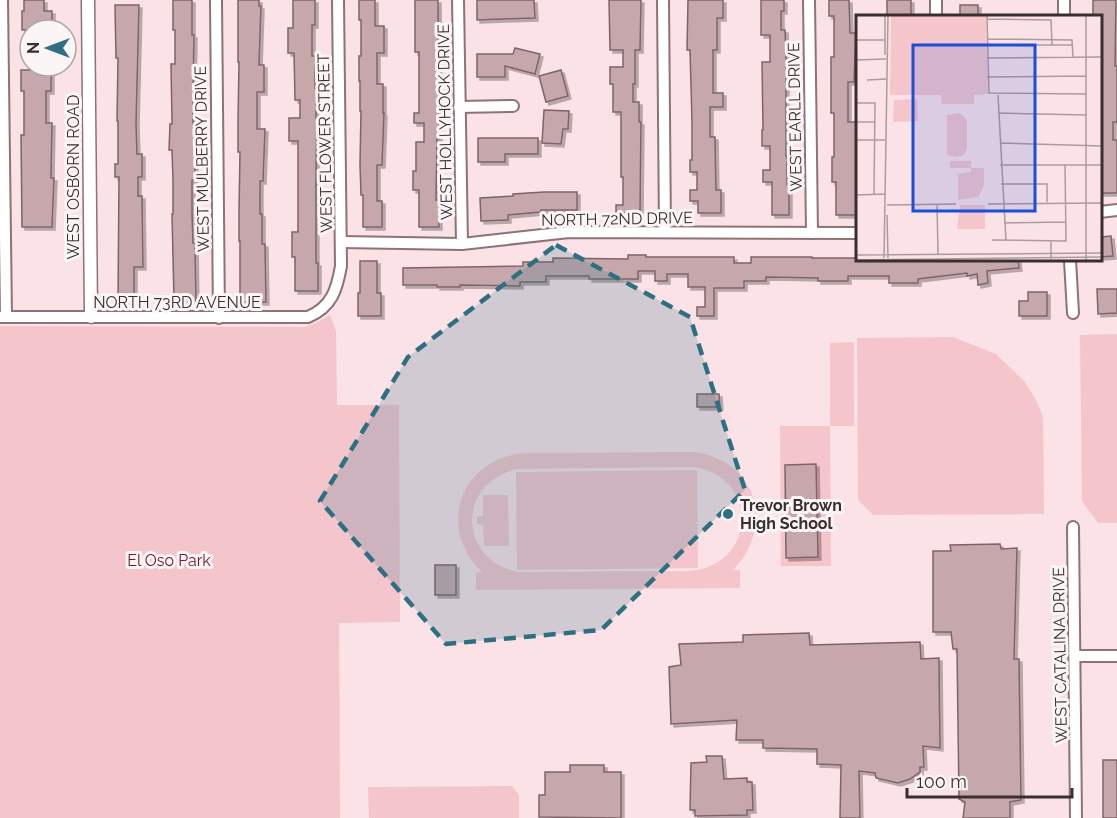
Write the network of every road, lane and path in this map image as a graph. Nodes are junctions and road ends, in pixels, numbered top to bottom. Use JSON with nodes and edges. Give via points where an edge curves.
{"nodes":[{"id":1,"x":3,"y":0,"type":"edge"},
{"id":2,"x":88,"y":0,"type":"edge"},
{"id":3,"x":216,"y":0,"type":"edge"},
{"id":4,"x":338,"y":0,"type":"edge"},
{"id":5,"x":458,"y":0,"type":"edge"},
{"id":6,"x":663,"y":0,"type":"edge"},
{"id":7,"x":809,"y":0,"type":"edge"},
{"id":8,"x":513,"y":106,"type":"dead end"},
{"id":9,"x":459,"y":107,"type":"junction"},
{"id":10,"x":2,"y":115,"type":"edge"},
{"id":11,"x":1117,"y":210,"type":"edge"},
{"id":12,"x":1102,"y":212,"type":"edge"},
{"id":13,"x":665,"y":232,"type":"junction"},
{"id":14,"x":812,"y":233,"type":"junction"},
{"id":15,"x":856,"y":233,"type":"edge"},
{"id":16,"x":341,"y":242,"type":"junction"},
{"id":17,"x":462,"y":243,"type":"junction"},
{"id":18,"x":1070,"y":261,"type":"edge"},
{"id":19,"x":338,"y":285,"type":"joint"},
{"id":20,"x":1073,"y":313,"type":"dead end"},
{"id":21,"x":3,"y":317,"type":"edge"},
{"id":22,"x":91,"y":317,"type":"junction"},
{"id":23,"x":219,"y":318,"type":"junction"},
{"id":24,"x":1073,"y":527,"type":"dead end"},
{"id":25,"x":1075,"y":656,"type":"junction"},
{"id":26,"x":1117,"y":656,"type":"edge"},
{"id":27,"x":1076,"y":818,"type":"edge"}],
"edges":[{"from":1,"to":10,"type":"street"},
{"from":2,"to":22,"type":"street","name":"WEST OSBORN ROAD"},
{"from":3,"to":23,"type":"street","name":"WEST MULBERRY DRIVE"},
{"from":4,"to":16,"type":"street","name":"WEST FLOWER STREET"},
{"from":5,"to":9,"type":"street","name":"WEST HOLLYHOCK DRIVE"},
{"from":6,"to":13,"type":"street"},
{"from":7,"to":14,"type":"street","name":"WEST EARLL DRIVE"},
{"from":8,"to":9,"type":"street"},
{"from":9,"to":17,"type":"street","name":"WEST HOLLYHOCK DRIVE"},
{"from":10,"to":21,"type":"street"},
{"from":11,"to":12,"type":"street"},
{"from":13,"to":14,"type":"street","name":"NORTH 72ND DRIVE"},
{"from":13,"to":17,"type":"street","name":"NORTH 72ND DRIVE","via":[[569,232]]},
{"from":14,"to":15,"type":"street","name":"NORTH 72ND DRIVE"},
{"from":16,"to":17,"type":"street","name":"NORTH 72ND DRIVE"},
{"from":16,"to":19,"type":"street","name":"WEST FLOWER STREET"},
{"from":18,"to":20,"type":"street"},
{"from":19,"to":23,"type":"street","name":"NORTH 73RD AVENUE","via":[[327,306],[308,317]]},
{"from":21,"to":22,"type":"street","name":"NORTH 73RD AVENUE"},
{"from":22,"to":23,"type":"street","name":"NORTH 73RD AVENUE"},
{"from":24,"to":25,"type":"street","name":"WEST CATALINA DRIVE"},
{"from":25,"to":26,"type":"street"},
{"from":25,"to":27,"type":"street","name":"WEST CATALINA DRIVE"}]}
